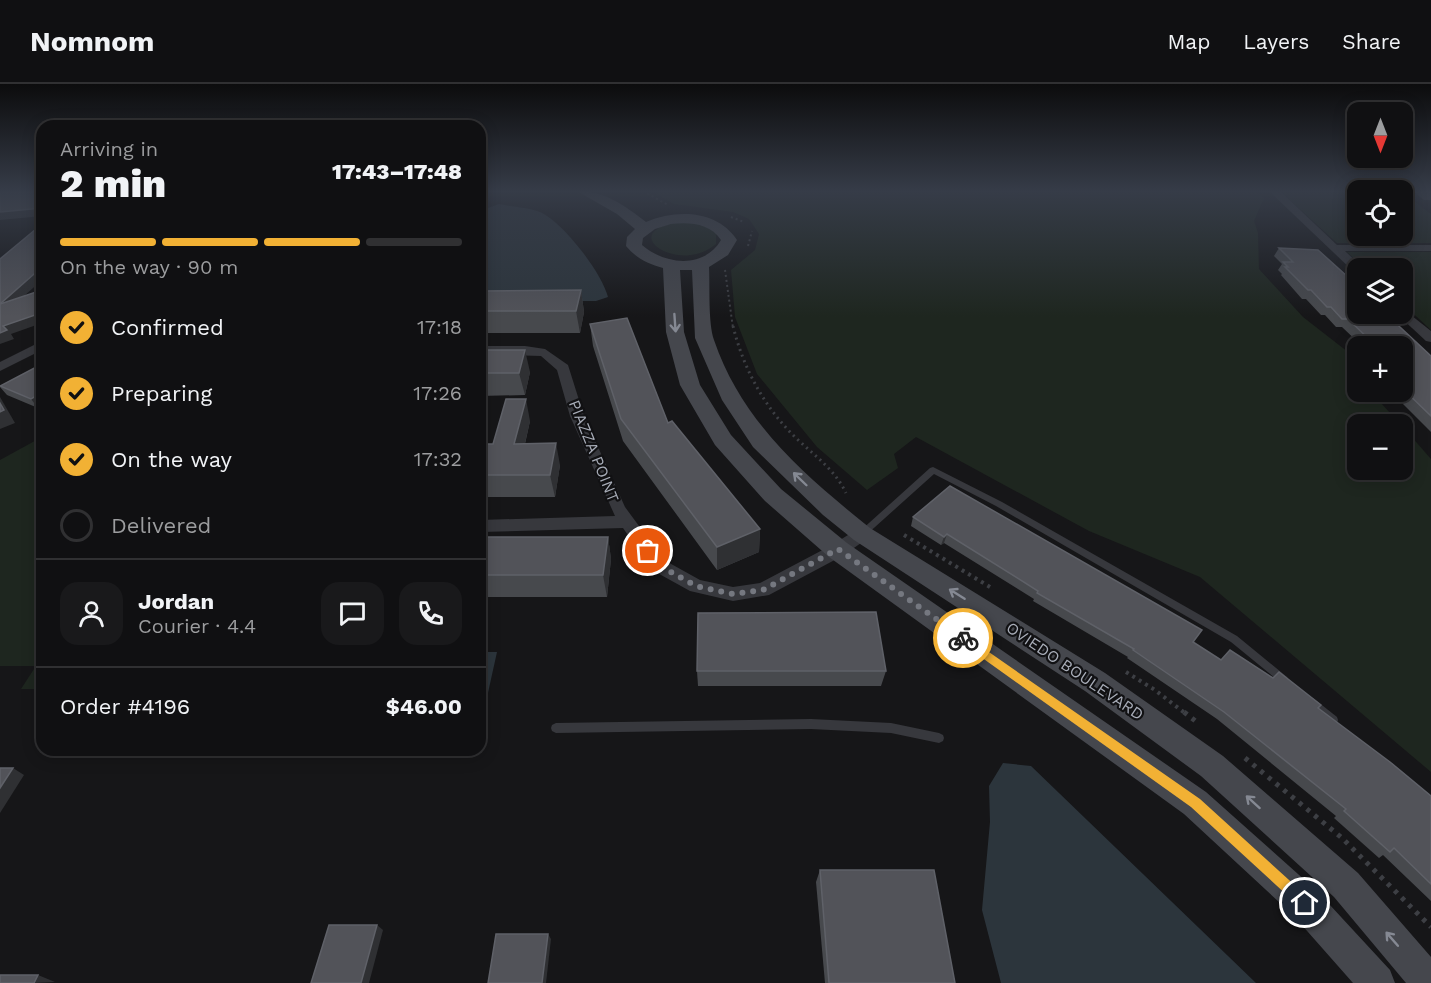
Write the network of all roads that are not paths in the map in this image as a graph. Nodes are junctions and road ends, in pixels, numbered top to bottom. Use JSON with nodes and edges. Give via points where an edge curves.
{"nodes":[{"id":1,"x":639,"y":233,"type":"edge"},
{"id":2,"x":725,"y":233,"type":"edge"},
{"id":3,"x":1318,"y":233,"type":"edge"},
{"id":4,"x":1334,"y":248,"type":"junction"},
{"id":5,"x":1431,"y":248,"type":"edge"},
{"id":6,"x":1347,"y":260,"type":"edge"},
{"id":7,"x":700,"y":263,"type":"junction"},
{"id":8,"x":671,"y":265,"type":"junction"},
{"id":9,"x":1413,"y":322,"type":"edge"},
{"id":10,"x":1431,"y":338,"type":"edge"},
{"id":11,"x":36,"y":348,"type":"edge"},
{"id":12,"x":486,"y":350,"type":"edge"},
{"id":13,"x":0,"y":367,"type":"edge"},
{"id":14,"x":627,"y":522,"type":"junction"},
{"id":15,"x":486,"y":526,"type":"edge"},
{"id":16,"x":862,"y":534,"type":"junction"},
{"id":17,"x":838,"y":549,"type":"junction"},
{"id":18,"x":1297,"y":690,"type":"edge"},
{"id":19,"x":1306,"y":698,"type":"edge"},
{"id":20,"x":1341,"y":727,"type":"edge"},
{"id":21,"x":556,"y":728,"type":"dead end"},
{"id":22,"x":939,"y":738,"type":"dead end"},
{"id":23,"x":1377,"y":983,"type":"edge"},
{"id":24,"x":1430,"y":983,"type":"edge"}],
"edges":[{"from":1,"to":8,"type":"street","via":[[634,246],[642,256]]},
{"from":2,"to":7,"type":"street","via":[[729,240],[726,250]]},
{"from":3,"to":4,"type":"street"},
{"from":4,"to":5,"type":"street"},
{"from":4,"to":6,"type":"street"},
{"from":7,"to":8,"type":"street"},
{"from":16,"to":7,"type":"street","name":"OVIEDO BOULEVARD","one_way":true,"via":[[761,442],[732,400],[704,338]]},
{"from":8,"to":17,"type":"street","one_way":true,"via":[[675,332],[690,385],[730,448],[773,495]]},
{"from":9,"to":10,"type":"street"},
{"from":11,"to":13,"type":"street"},
{"from":12,"to":14,"type":"street","name":"PIAZZA POINT","via":[[545,353],[563,368],[577,416]]},
{"from":14,"to":15,"type":"street"},
{"from":14,"to":17,"type":"street","name":"PIAZZA POINT","via":[[658,565],[696,586],[733,594],[763,590]]},
{"from":16,"to":17,"type":"street","name":"PIAZZA POINT"},
{"from":16,"to":18,"type":"lane","via":[[933,470],[1234,639]]},
{"from":24,"to":16,"type":"street","name":"OVIEDO BOULEVARD","one_way":true,"via":[[1346,885],[1212,766],[1095,682]]},
{"from":17,"to":23,"type":"street","via":[[1195,803],[1305,903]]},
{"from":19,"to":20,"type":"lane"},
{"from":21,"to":22,"type":"lane","via":[[811,724],[891,728]]}]}
